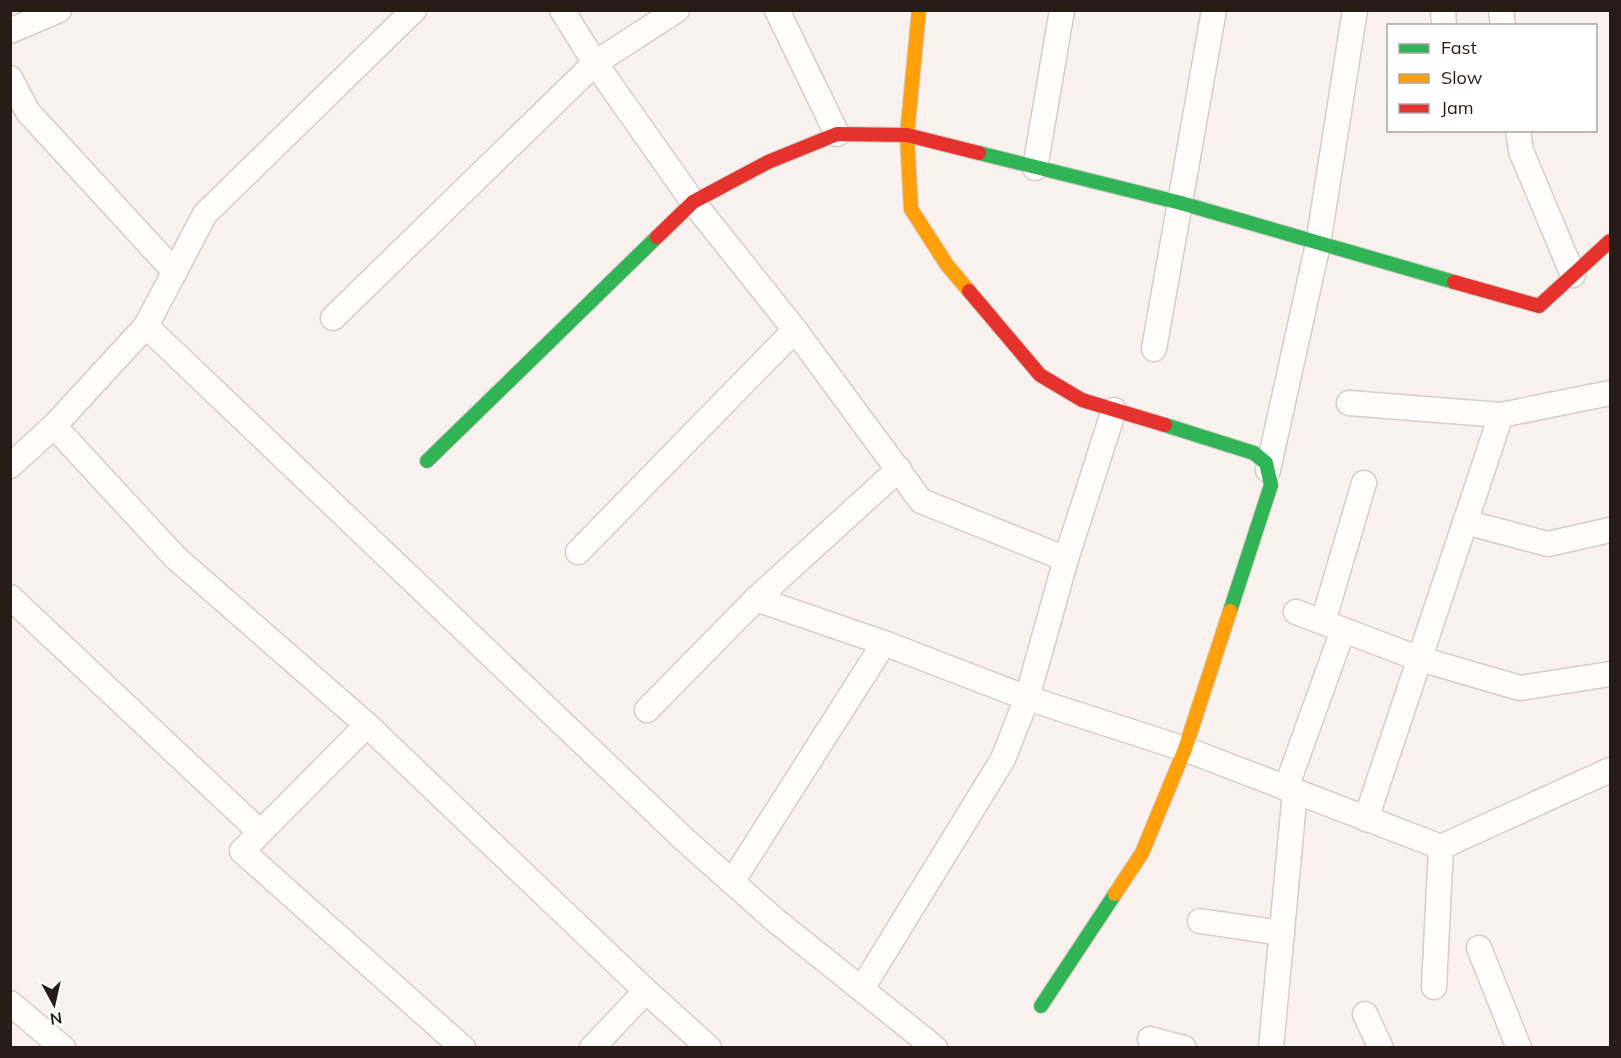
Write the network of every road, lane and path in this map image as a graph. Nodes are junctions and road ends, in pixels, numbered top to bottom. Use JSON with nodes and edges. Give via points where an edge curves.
{"nodes":[{"id":1,"x":58,"y":10,"type":"edge"},
{"id":2,"x":414,"y":10,"type":"edge"},
{"id":3,"x":562,"y":10,"type":"edge"},
{"id":4,"x":676,"y":10,"type":"edge"},
{"id":5,"x":777,"y":10,"type":"edge"},
{"id":6,"x":919,"y":10,"type":"edge"},
{"id":7,"x":1062,"y":10,"type":"edge"},
{"id":8,"x":1215,"y":10,"type":"edge"},
{"id":9,"x":1355,"y":10,"type":"edge"},
{"id":10,"x":10,"y":31,"type":"edge"},
{"id":11,"x":595,"y":63,"type":"junction"},
{"id":12,"x":10,"y":78,"type":"edge"},
{"id":13,"x":1518,"y":132,"type":"edge"},
{"id":14,"x":837,"y":134,"type":"junction"},
{"id":15,"x":907,"y":135,"type":"junction"},
{"id":16,"x":1035,"y":168,"type":"junction"},
{"id":17,"x":693,"y":202,"type":"junction"},
{"id":18,"x":1181,"y":203,"type":"junction"},
{"id":19,"x":1611,"y":241,"type":"edge"},
{"id":20,"x":1318,"y":244,"type":"junction"},
{"id":21,"x":175,"y":272,"type":"junction"},
{"id":22,"x":1573,"y":275,"type":"junction"},
{"id":23,"x":333,"y":318,"type":"dead end"},
{"id":24,"x":146,"y":326,"type":"junction"},
{"id":25,"x":795,"y":330,"type":"junction"},
{"id":26,"x":1154,"y":349,"type":"dead end"},
{"id":27,"x":1611,"y":393,"type":"edge"},
{"id":28,"x":1349,"y":403,"type":"dead end"},
{"id":29,"x":1114,"y":410,"type":"junction"},
{"id":30,"x":1501,"y":415,"type":"junction"},
{"id":31,"x":54,"y":426,"type":"junction"},
{"id":32,"x":428,"y":460,"type":"dead end"},
{"id":33,"x":10,"y":466,"type":"edge"},
{"id":34,"x":899,"y":469,"type":"junction"},
{"id":35,"x":1268,"y":470,"type":"junction"},
{"id":36,"x":1364,"y":483,"type":"dead end"},
{"id":37,"x":1465,"y":522,"type":"junction"},
{"id":38,"x":1611,"y":530,"type":"edge"},
{"id":39,"x":578,"y":552,"type":"dead end"},
{"id":40,"x":1066,"y":560,"type":"junction"},
{"id":41,"x":10,"y":597,"type":"edge"},
{"id":42,"x":756,"y":599,"type":"junction"},
{"id":43,"x":1296,"y":612,"type":"dead end"},
{"id":44,"x":1333,"y":626,"type":"junction"},
{"id":45,"x":884,"y":643,"type":"junction"},
{"id":46,"x":1420,"y":659,"type":"junction"},
{"id":47,"x":1611,"y":674,"type":"edge"},
{"id":48,"x":1027,"y":698,"type":"junction"},
{"id":49,"x":647,"y":710,"type":"dead end"},
{"id":50,"x":367,"y":725,"type":"junction"},
{"id":51,"x":1185,"y":749,"type":"junction"},
{"id":52,"x":1611,"y":770,"type":"edge"},
{"id":53,"x":1291,"y":790,"type":"junction"},
{"id":54,"x":1366,"y":819,"type":"junction"},
{"id":55,"x":260,"y":832,"type":"junction"},
{"id":56,"x":1441,"y":847,"type":"junction"},
{"id":57,"x":732,"y":882,"type":"junction"},
{"id":58,"x":1200,"y":921,"type":"dead end"},
{"id":59,"x":1282,"y":933,"type":"junction"},
{"id":60,"x":1479,"y":948,"type":"dead end"},
{"id":61,"x":863,"y":987,"type":"junction"},
{"id":62,"x":1434,"y":987,"type":"dead end"},
{"id":63,"x":646,"y":991,"type":"junction"},
{"id":64,"x":10,"y":1003,"type":"edge"},
{"id":65,"x":1041,"y":1006,"type":"dead end"},
{"id":66,"x":1365,"y":1014,"type":"dead end"},
{"id":67,"x":1150,"y":1039,"type":"dead end"},
{"id":68,"x":63,"y":1047,"type":"edge"},
{"id":69,"x":463,"y":1047,"type":"edge"},
{"id":70,"x":592,"y":1047,"type":"edge"},
{"id":71,"x":709,"y":1047,"type":"edge"},
{"id":72,"x":935,"y":1047,"type":"edge"},
{"id":73,"x":1184,"y":1047,"type":"edge"},
{"id":74,"x":1270,"y":1047,"type":"edge"},
{"id":75,"x":1381,"y":1047,"type":"edge"},
{"id":76,"x":1519,"y":1047,"type":"edge"}],
"edges":[{"from":1,"to":10,"type":"street"},
{"from":2,"to":21,"type":"street","via":[[205,214]]},
{"from":3,"to":11,"type":"street"},
{"from":4,"to":11,"type":"street"},
{"from":5,"to":14,"type":"street"},
{"from":6,"to":15,"type":"street"},
{"from":7,"to":16,"type":"street"},
{"from":8,"to":18,"type":"street"},
{"from":9,"to":20,"type":"street"},
{"from":11,"to":17,"type":"street"},
{"from":11,"to":23,"type":"street"},
{"from":12,"to":21,"type":"street","via":[[28,112]]},
{"from":13,"to":22,"type":"street","via":[[1521,151]]},
{"from":14,"to":15,"type":"street"},
{"from":14,"to":17,"type":"street","via":[[768,162]]},
{"from":15,"to":16,"type":"street"},
{"from":15,"to":29,"type":"street","via":[[911,209],[947,265],[1040,375],[1083,400]]},
{"from":16,"to":18,"type":"street"},
{"from":17,"to":25,"type":"street"},
{"from":17,"to":32,"type":"street"},
{"from":18,"to":20,"type":"street"},
{"from":18,"to":26,"type":"street"},
{"from":19,"to":22,"type":"street"},
{"from":20,"to":22,"type":"street","via":[[1539,306]]},
{"from":20,"to":35,"type":"street"},
{"from":21,"to":24,"type":"street"},
{"from":24,"to":31,"type":"street"},
{"from":24,"to":57,"type":"street"},
{"from":25,"to":34,"type":"street"},
{"from":25,"to":39,"type":"street"},
{"from":27,"to":30,"type":"street"},
{"from":28,"to":30,"type":"street"},
{"from":29,"to":35,"type":"street","via":[[1254,453]]},
{"from":29,"to":40,"type":"street"},
{"from":30,"to":37,"type":"street"},
{"from":31,"to":33,"type":"street"},
{"from":31,"to":50,"type":"street","via":[[176,558]]},
{"from":34,"to":40,"type":"street","via":[[921,501]]},
{"from":34,"to":42,"type":"street"},
{"from":35,"to":51,"type":"street","via":[[1271,485]]},
{"from":36,"to":44,"type":"street"},
{"from":37,"to":38,"type":"street","via":[[1548,544]]},
{"from":37,"to":46,"type":"street"},
{"from":40,"to":48,"type":"street"},
{"from":41,"to":55,"type":"street"},
{"from":42,"to":45,"type":"street"},
{"from":42,"to":49,"type":"street"},
{"from":43,"to":44,"type":"street"},
{"from":44,"to":46,"type":"street"},
{"from":44,"to":53,"type":"street"},
{"from":45,"to":48,"type":"street"},
{"from":45,"to":57,"type":"street"},
{"from":46,"to":47,"type":"street","via":[[1520,688]]},
{"from":46,"to":54,"type":"street"},
{"from":48,"to":51,"type":"street"},
{"from":48,"to":61,"type":"street","via":[[1003,759]]},
{"from":50,"to":55,"type":"street"},
{"from":50,"to":63,"type":"street"},
{"from":51,"to":53,"type":"street"},
{"from":51,"to":65,"type":"street","via":[[1142,853]]},
{"from":52,"to":56,"type":"street"},
{"from":53,"to":54,"type":"street"},
{"from":53,"to":59,"type":"street"},
{"from":54,"to":56,"type":"street"},
{"from":55,"to":69,"type":"street","via":[[242,851]]},
{"from":56,"to":62,"type":"street"},
{"from":57,"to":61,"type":"street"},
{"from":58,"to":59,"type":"street"},
{"from":59,"to":74,"type":"street"},
{"from":60,"to":76,"type":"street"},
{"from":61,"to":72,"type":"street"},
{"from":63,"to":70,"type":"street"},
{"from":63,"to":71,"type":"street"},
{"from":64,"to":68,"type":"street"},
{"from":66,"to":75,"type":"street"},
{"from":67,"to":73,"type":"street"}]}
